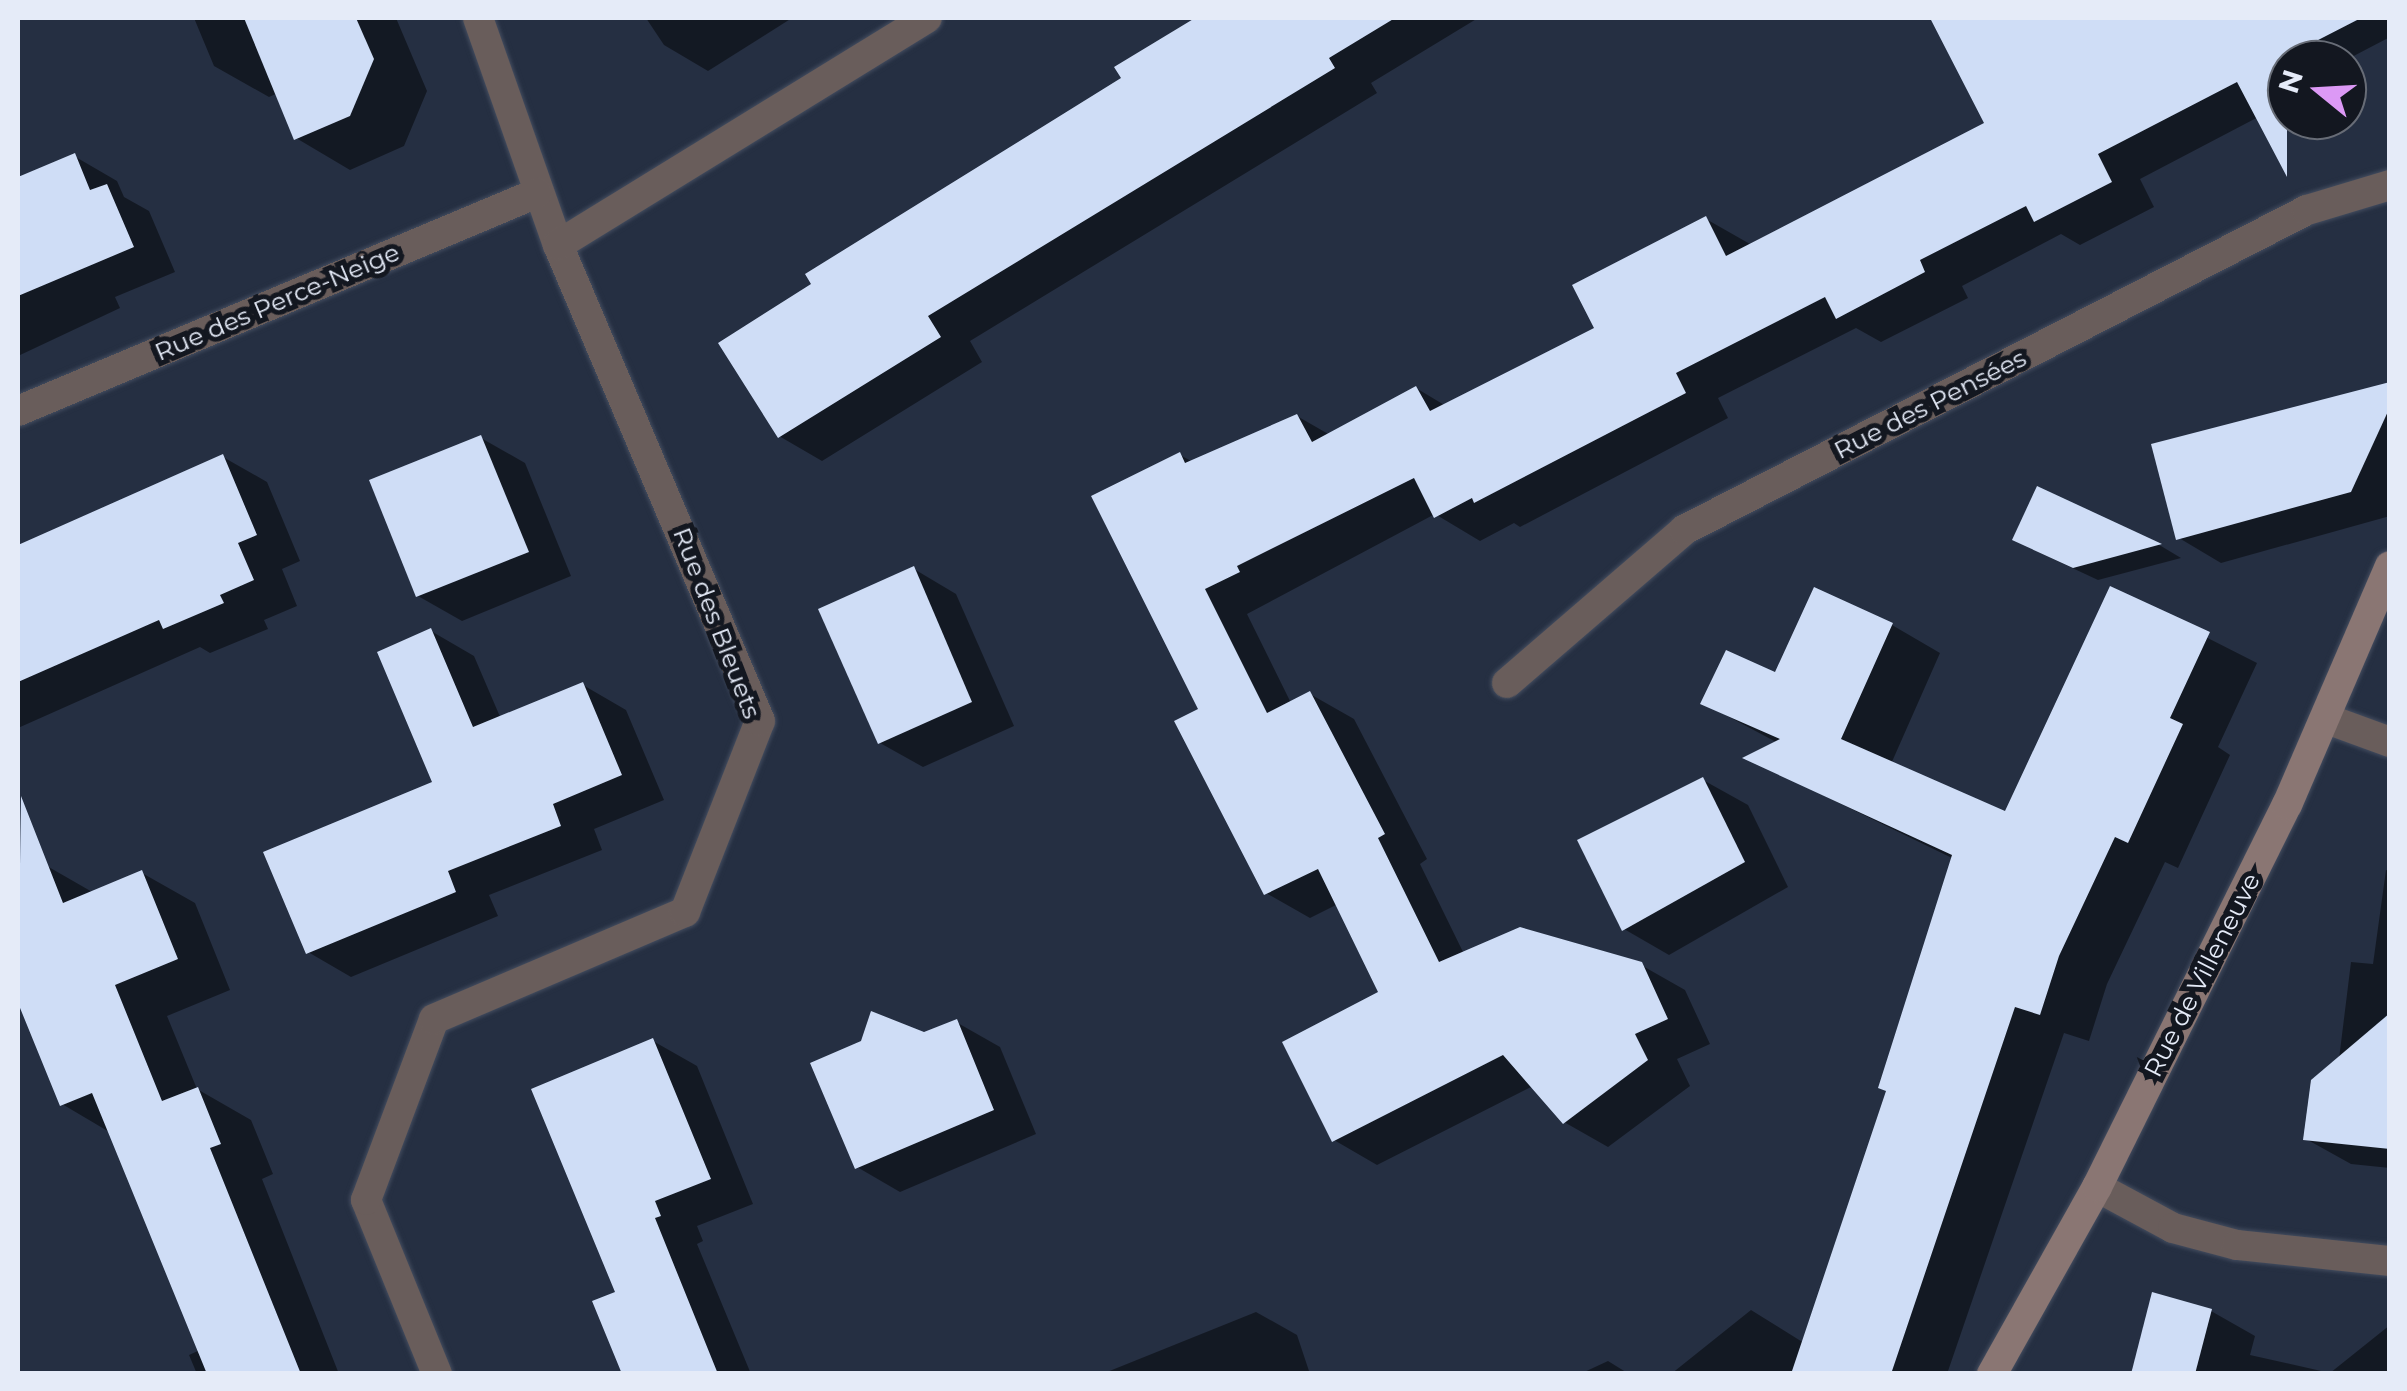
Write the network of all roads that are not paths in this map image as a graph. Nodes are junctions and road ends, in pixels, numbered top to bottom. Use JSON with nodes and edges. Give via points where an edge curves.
{"nodes":[{"id":1,"x":478,"y":18,"type":"edge"},
{"id":2,"x":927,"y":18,"type":"edge"},
{"id":3,"x":2390,"y":186,"type":"edge"},
{"id":4,"x":537,"y":193,"type":"junction"},
{"id":5,"x":558,"y":246,"type":"junction"},
{"id":6,"x":18,"y":411,"type":"edge"},
{"id":7,"x":2390,"y":566,"type":"edge"},
{"id":8,"x":1507,"y":683,"type":"dead end"},
{"id":9,"x":2327,"y":720,"type":"junction"},
{"id":10,"x":2390,"y":742,"type":"edge"},
{"id":11,"x":2097,"y":1187,"type":"junction"},
{"id":12,"x":2390,"y":1261,"type":"edge"},
{"id":13,"x":437,"y":1374,"type":"edge"},
{"id":14,"x":1992,"y":1374,"type":"edge"}],
"edges":[{"from":1,"to":4,"type":"street","name":"Rue des Bleuets"},
{"from":2,"to":5,"type":"street"},
{"from":3,"to":8,"type":"street","name":"Rue des Pensées","via":[[2307,210],[1684,530]]},
{"from":4,"to":5,"type":"street","name":"Rue des Bleuets"},
{"from":4,"to":6,"type":"street","name":"Rue des Perce-Neige"},
{"from":5,"to":13,"type":"street","name":"Rue des Bleuets","via":[[760,721],[685,912],[434,1019],[366,1200]]},
{"from":7,"to":9,"type":"street","name":"Rue de Villeneuve"},
{"from":9,"to":10,"type":"street"},
{"from":9,"to":11,"type":"street","name":"Rue de Villeneuve"},
{"from":11,"to":12,"type":"street","via":[[2173,1228],[2236,1245]]},
{"from":11,"to":14,"type":"street","name":"Rue de Villeneuve"}]}
